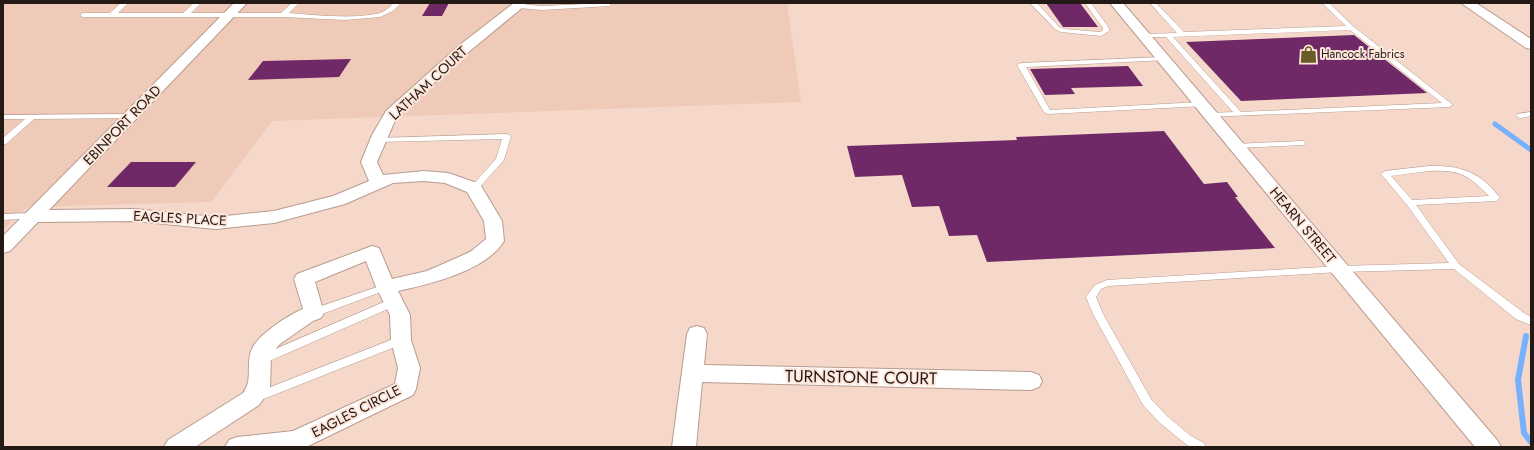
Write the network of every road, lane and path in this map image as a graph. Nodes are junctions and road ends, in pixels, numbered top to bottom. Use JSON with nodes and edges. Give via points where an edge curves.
{"nodes":[{"id":1,"x":124,"y":3,"type":"edge"},
{"id":2,"x":198,"y":3,"type":"edge"},
{"id":3,"x":296,"y":3,"type":"edge"},
{"id":4,"x":398,"y":3,"type":"edge"},
{"id":5,"x":1033,"y":3,"type":"edge"},
{"id":6,"x":1088,"y":3,"type":"edge"},
{"id":7,"x":1116,"y":3,"type":"edge"},
{"id":8,"x":1153,"y":3,"type":"edge"},
{"id":9,"x":1326,"y":3,"type":"edge"},
{"id":10,"x":1468,"y":3,"type":"edge"},
{"id":11,"x":520,"y":4,"type":"edge"},
{"id":12,"x":608,"y":5,"type":"dead end"},
{"id":13,"x":235,"y":8,"type":"edge"},
{"id":14,"x":186,"y":14,"type":"junction"},
{"id":15,"x":83,"y":15,"type":"dead end"},
{"id":16,"x":112,"y":15,"type":"junction"},
{"id":17,"x":283,"y":15,"type":"junction"},
{"id":18,"x":1352,"y":28,"type":"junction"},
{"id":19,"x":1182,"y":34,"type":"junction"},
{"id":20,"x":1168,"y":35,"type":"junction"},
{"id":21,"x":1144,"y":36,"type":"junction"},
{"id":22,"x":1531,"y":45,"type":"edge"},
{"id":23,"x":1164,"y":60,"type":"junction"},
{"id":24,"x":1206,"y":110,"type":"junction"},
{"id":25,"x":1239,"y":114,"type":"junction"},
{"id":26,"x":1531,"y":114,"type":"edge"},
{"id":27,"x":131,"y":116,"type":"junction"},
{"id":28,"x":1520,"y":116,"type":"dead end"},
{"id":29,"x":3,"y":117,"type":"edge"},
{"id":30,"x":32,"y":117,"type":"junction"},
{"id":31,"x":378,"y":140,"type":"junction"},
{"id":32,"x":3,"y":142,"type":"edge"},
{"id":33,"x":1301,"y":142,"type":"dead end"},
{"id":34,"x":1236,"y":146,"type":"junction"},
{"id":35,"x":379,"y":183,"type":"junction"},
{"id":36,"x":474,"y":188,"type":"junction"},
{"id":37,"x":1410,"y":203,"type":"junction"},
{"id":38,"x":34,"y":216,"type":"junction"},
{"id":39,"x":3,"y":217,"type":"edge"},
{"id":40,"x":3,"y":247,"type":"edge"},
{"id":41,"x":1456,"y":266,"type":"junction"},
{"id":42,"x":1339,"y":269,"type":"junction"},
{"id":43,"x":389,"y":294,"type":"junction"},
{"id":44,"x":314,"y":313,"type":"junction"},
{"id":45,"x":1531,"y":321,"type":"edge"},
{"id":46,"x":697,"y":334,"type":"dead end"},
{"id":47,"x":402,"y":340,"type":"junction"},
{"id":48,"x":260,"y":360,"type":"junction"},
{"id":49,"x":692,"y":373,"type":"junction"},
{"id":50,"x":1031,"y":381,"type":"dead end"},
{"id":51,"x":250,"y":399,"type":"junction"},
{"id":52,"x":176,"y":447,"type":"edge"},
{"id":53,"x":236,"y":447,"type":"edge"},
{"id":54,"x":684,"y":447,"type":"edge"},
{"id":55,"x":1200,"y":447,"type":"edge"},
{"id":56,"x":1489,"y":447,"type":"edge"}],
"edges":[{"from":1,"to":16,"type":"lane"},
{"from":2,"to":14,"type":"lane"},
{"from":3,"to":17,"type":"lane"},
{"from":4,"to":17,"type":"lane","via":[[391,10],[378,16],[345,18]]},
{"from":5,"to":6,"type":"lane","via":[[1063,31],[1101,34],[1106,28]]},
{"from":7,"to":21,"type":"street","name":"HEARN STREET"},
{"from":8,"to":19,"type":"lane"},
{"from":9,"to":18,"type":"lane"},
{"from":10,"to":22,"type":"street"},
{"from":11,"to":12,"type":"lane","via":[[542,8]]},
{"from":11,"to":31,"type":"street","name":"LATHAM COURT","via":[[466,47],[391,114]]},
{"from":13,"to":14,"type":"lane"},
{"from":13,"to":17,"type":"lane"},
{"from":13,"to":27,"type":"street","name":"EBINPORT ROAD"},
{"from":14,"to":16,"type":"lane"},
{"from":15,"to":16,"type":"lane"},
{"from":18,"to":19,"type":"lane"},
{"from":18,"to":25,"type":"lane","via":[[1449,105]]},
{"from":19,"to":20,"type":"lane"},
{"from":20,"to":21,"type":"lane"},
{"from":20,"to":25,"type":"lane"},
{"from":21,"to":23,"type":"street","name":"HEARN STREET"},
{"from":23,"to":24,"type":"street","name":"HEARN STREET"},
{"from":23,"to":24,"type":"lane","via":[[1021,65],[1048,112]]},
{"from":24,"to":25,"type":"lane"},
{"from":24,"to":34,"type":"street","name":"HEARN STREET"},
{"from":26,"to":28,"type":"lane"},
{"from":27,"to":30,"type":"lane"},
{"from":27,"to":38,"type":"street","name":"EBINPORT ROAD"},
{"from":29,"to":30,"type":"lane"},
{"from":30,"to":32,"type":"lane"},
{"from":31,"to":35,"type":"street","name":"LATHAM COURT","via":[[369,162]]},
{"from":31,"to":36,"type":"lane","via":[[506,136],[500,160]]},
{"from":33,"to":34,"type":"lane"},
{"from":34,"to":42,"type":"street","name":"HEARN STREET"},
{"from":35,"to":36,"type":"street","name":"EAGLES PLACE","via":[[390,178],[424,176],[448,178]]},
{"from":35,"to":38,"type":"street","name":"EAGLES PLACE","via":[[339,200],[274,217],[216,223],[134,215]]},
{"from":36,"to":43,"type":"street","via":[[493,221],[495,241],[477,257]]},
{"from":37,"to":37,"type":"lane","via":[[1472,199],[1496,198],[1471,175],[1459,171],[1444,168],[1385,174]]},
{"from":37,"to":41,"type":"lane"},
{"from":38,"to":39,"type":"lane"},
{"from":38,"to":40,"type":"street","name":"EBINPORT ROAD"},
{"from":41,"to":42,"type":"lane"},
{"from":41,"to":45,"type":"lane","via":[[1520,316]]},
{"from":42,"to":55,"type":"lane","via":[[1107,283],[1098,287],[1091,297],[1098,314],[1147,402],[1163,419]]},
{"from":42,"to":56,"type":"street","name":"HEARN STREET"},
{"from":43,"to":44,"type":"lane"},
{"from":43,"to":44,"type":"street","name":"EAGLES CIRCLE","via":[[372,252],[304,279]]},
{"from":43,"to":47,"type":"street","name":"EAGLES CIRCLE","via":[[400,315]]},
{"from":43,"to":48,"type":"lane"},
{"from":44,"to":48,"type":"street","via":[[273,338],[261,352]]},
{"from":46,"to":49,"type":"street"},
{"from":47,"to":51,"type":"lane"},
{"from":47,"to":53,"type":"street","name":"EAGLES CIRCLE","via":[[409,368],[405,389],[296,441]]},
{"from":48,"to":51,"type":"street","via":[[259,389]]},
{"from":49,"to":50,"type":"street","name":"TURNSTONE COURT"},
{"from":49,"to":54,"type":"street"},
{"from":51,"to":52,"type":"street"}]}
